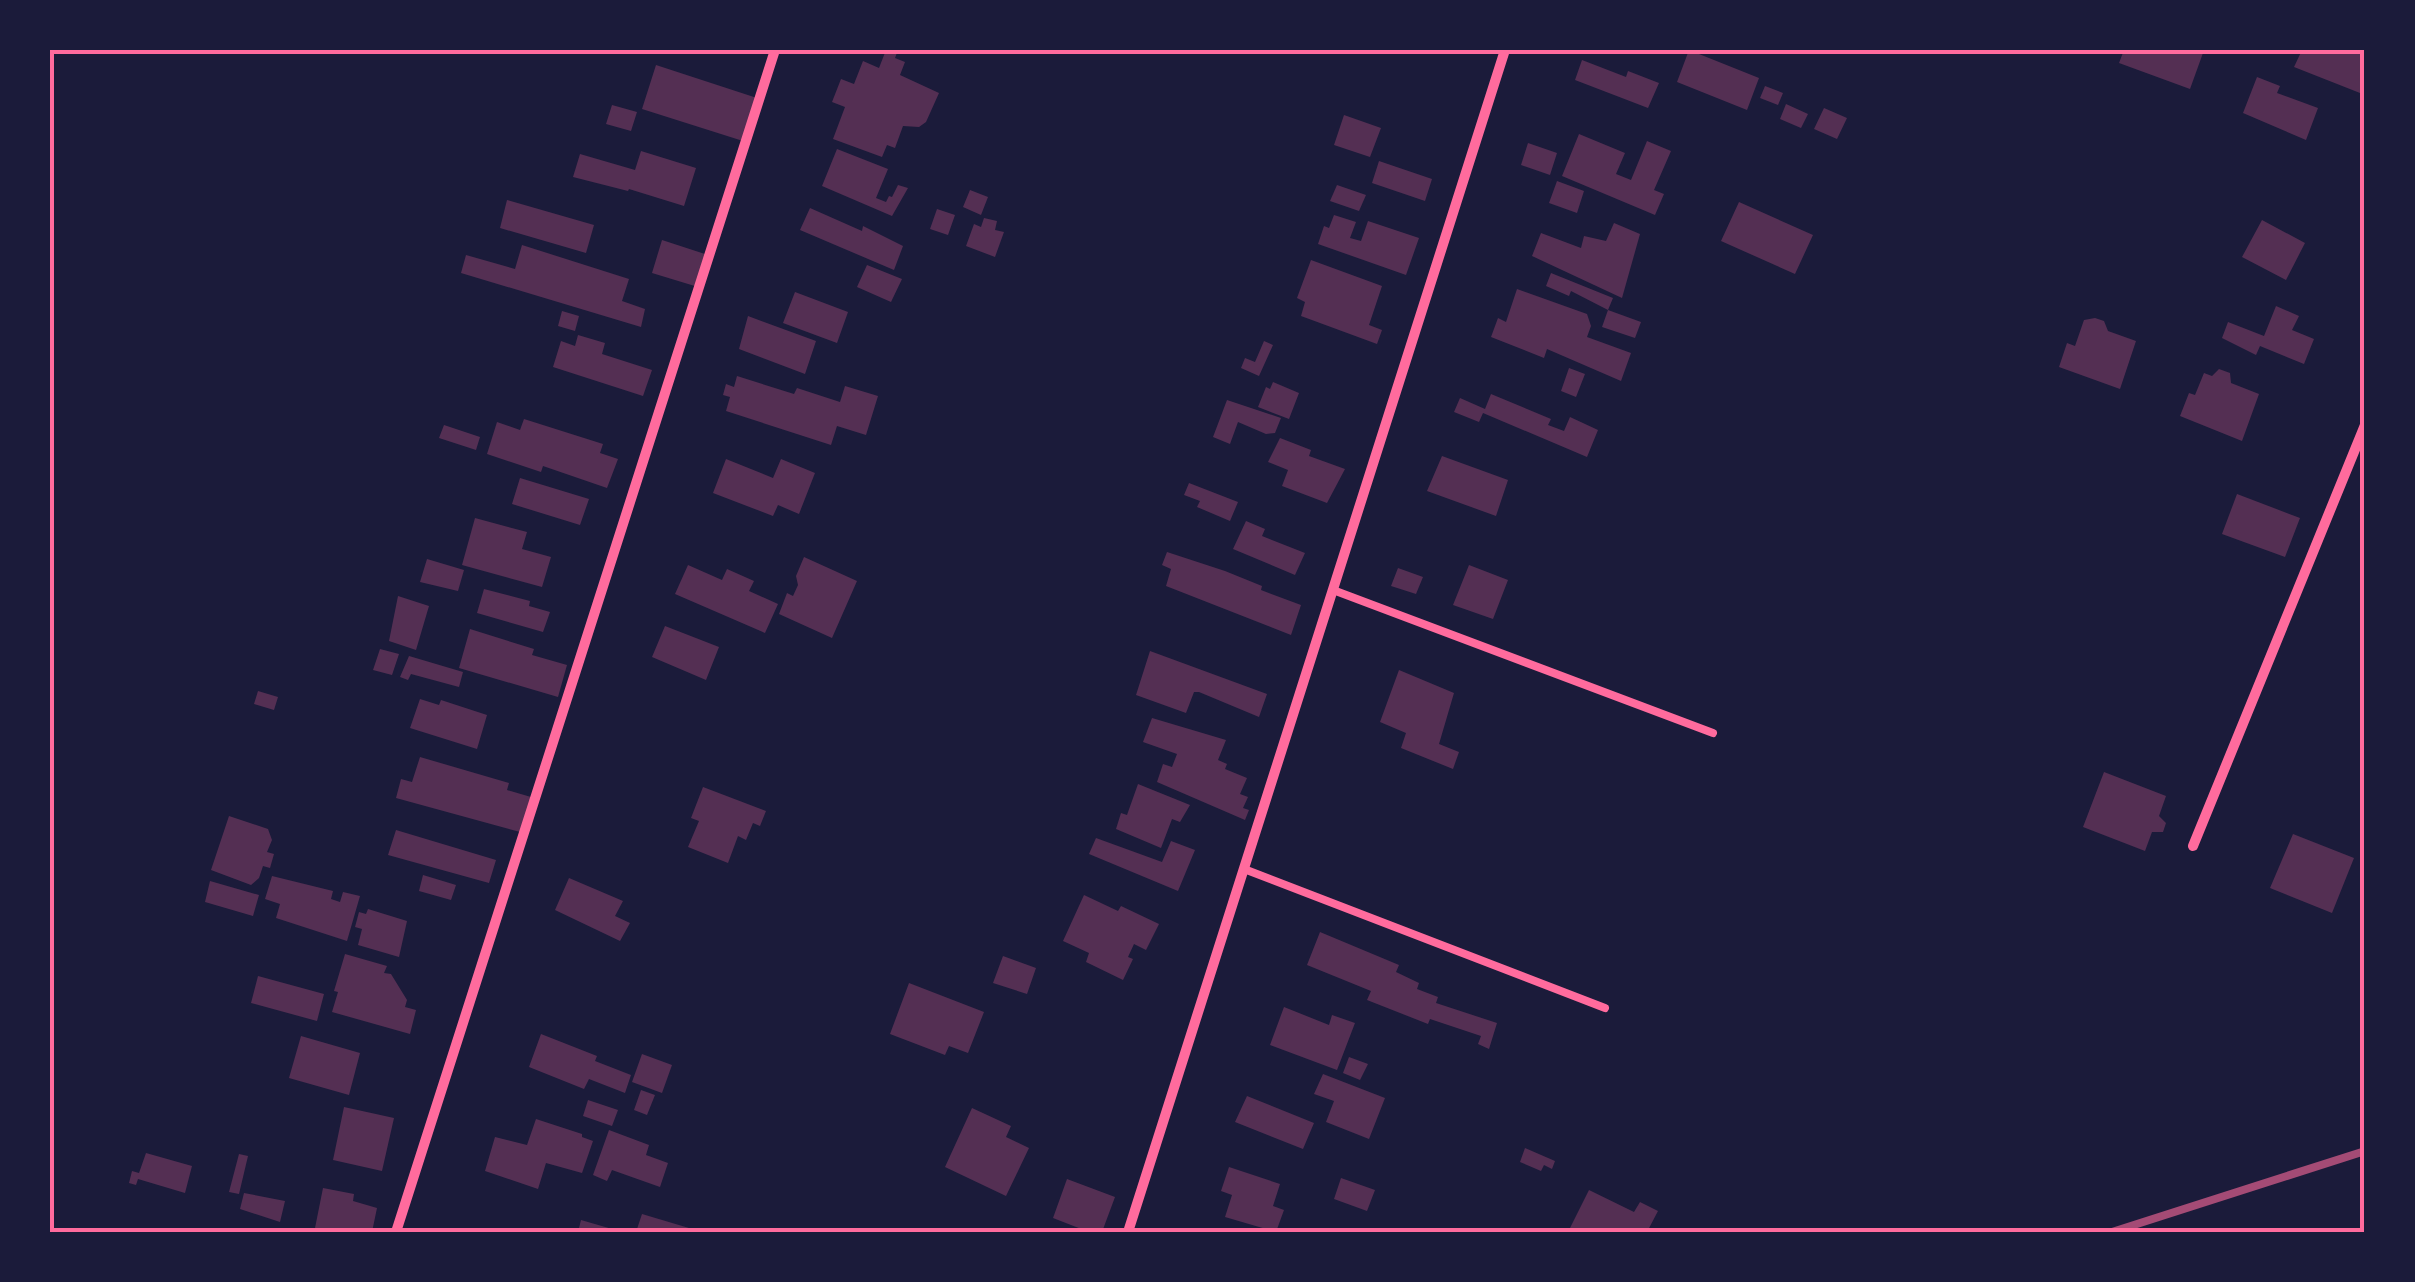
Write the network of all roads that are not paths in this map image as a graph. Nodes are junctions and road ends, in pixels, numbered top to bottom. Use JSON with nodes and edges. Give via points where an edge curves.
{"nodes":[{"id":1,"x":776,"y":50,"type":"edge"},
{"id":2,"x":1504,"y":50,"type":"edge"},
{"id":3,"x":2365,"y":425,"type":"edge"},
{"id":4,"x":1333,"y":590,"type":"junction"},
{"id":5,"x":1713,"y":733,"type":"dead end"},
{"id":6,"x":2193,"y":846,"type":"dead end"},
{"id":7,"x":1244,"y":869,"type":"junction"},
{"id":8,"x":1605,"y":1008,"type":"dead end"},
{"id":9,"x":396,"y":1232,"type":"edge"},
{"id":10,"x":1128,"y":1232,"type":"edge"}],
"edges":[{"from":1,"to":9,"type":"street"},
{"from":2,"to":4,"type":"street"},
{"from":3,"to":6,"type":"street"},
{"from":4,"to":5,"type":"lane"},
{"from":4,"to":7,"type":"street"},
{"from":7,"to":8,"type":"lane"},
{"from":7,"to":10,"type":"street"}]}
